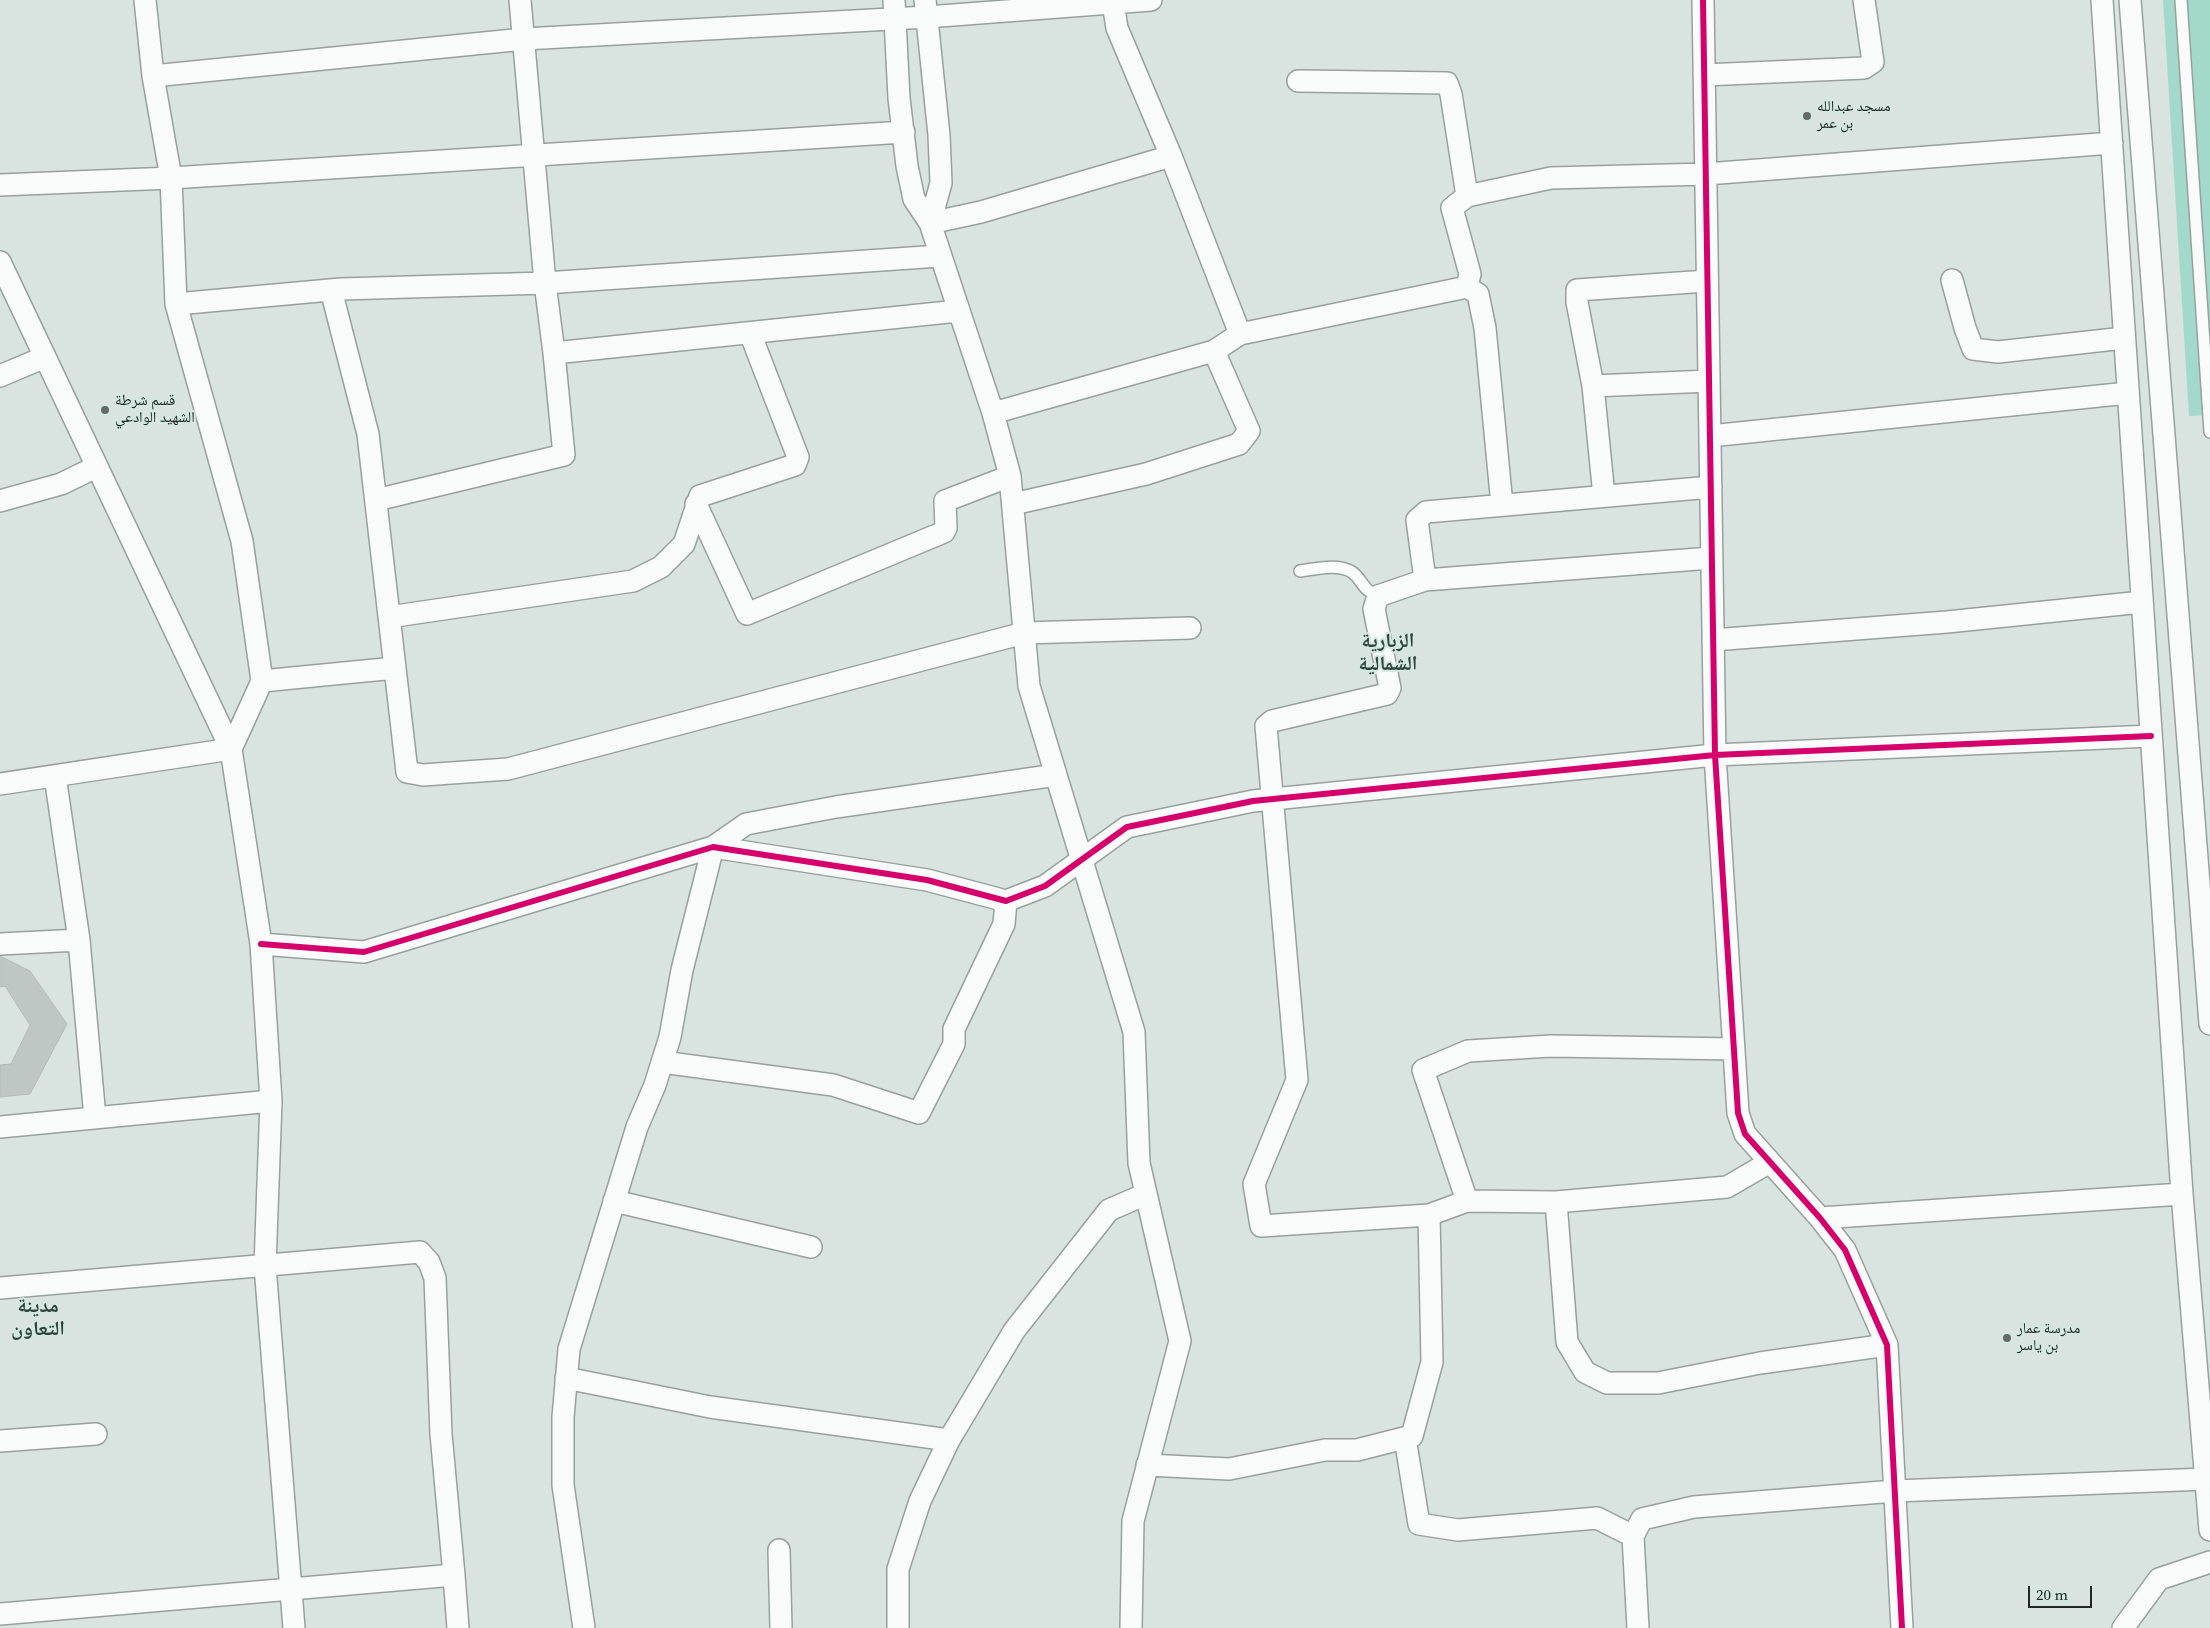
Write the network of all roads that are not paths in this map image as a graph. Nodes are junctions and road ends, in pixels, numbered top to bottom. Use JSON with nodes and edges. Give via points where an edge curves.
{"nodes":[{"id":1,"x":145,"y":0,"type":"edge"},
{"id":2,"x":520,"y":0,"type":"edge"},
{"id":3,"x":1151,"y":0,"type":"edge"},
{"id":4,"x":1703,"y":0,"type":"edge"},
{"id":5,"x":1864,"y":0,"type":"edge"},
{"id":6,"x":2102,"y":0,"type":"edge"},
{"id":7,"x":2130,"y":0,"type":"edge"},
{"id":8,"x":2181,"y":0,"type":"edge"},
{"id":9,"x":1113,"y":3,"type":"junction"},
{"id":10,"x":926,"y":8,"type":"edge"},
{"id":11,"x":894,"y":9,"type":"edge"},
{"id":12,"x":524,"y":39,"type":"junction"},
{"id":13,"x":1704,"y":75,"type":"junction"},
{"id":14,"x":153,"y":76,"type":"junction"},
{"id":15,"x":1298,"y":81,"type":"dead end"},
{"id":16,"x":904,"y":132,"type":"junction"},
{"id":17,"x":2112,"y":142,"type":"junction"},
{"id":18,"x":533,"y":156,"type":"junction"},
{"id":19,"x":1171,"y":156,"type":"junction"},
{"id":20,"x":1706,"y":174,"type":"junction"},
{"id":21,"x":170,"y":178,"type":"junction"},
{"id":22,"x":0,"y":185,"type":"edge"},
{"id":23,"x":1468,"y":196,"type":"junction"},
{"id":24,"x":930,"y":222,"type":"junction"},
{"id":25,"x":940,"y":256,"type":"junction"},
{"id":26,"x":0,"y":262,"type":"edge"},
{"id":27,"x":1707,"y":280,"type":"junction"},
{"id":28,"x":1952,"y":280,"type":"dead end"},
{"id":29,"x":545,"y":283,"type":"junction"},
{"id":30,"x":1467,"y":287,"type":"junction"},
{"id":31,"x":332,"y":290,"type":"junction"},
{"id":32,"x":176,"y":304,"type":"junction"},
{"id":33,"x":958,"y":311,"type":"junction"},
{"id":34,"x":750,"y":333,"type":"junction"},
{"id":35,"x":1240,"y":334,"type":"junction"},
{"id":36,"x":2124,"y":338,"type":"junction"},
{"id":37,"x":1214,"y":351,"type":"junction"},
{"id":38,"x":554,"y":353,"type":"junction"},
{"id":39,"x":45,"y":357,"type":"junction"},
{"id":40,"x":0,"y":376,"type":"edge"},
{"id":41,"x":1709,"y":381,"type":"junction"},
{"id":42,"x":1593,"y":386,"type":"junction"},
{"id":43,"x":2128,"y":393,"type":"junction"},
{"id":44,"x":993,"y":414,"type":"junction"},
{"id":45,"x":2210,"y":432,"type":"edge"},
{"id":46,"x":1710,"y":436,"type":"junction"},
{"id":47,"x":96,"y":467,"type":"junction"},
{"id":48,"x":1010,"y":476,"type":"junction"},
{"id":49,"x":1711,"y":487,"type":"junction"},
{"id":50,"x":1604,"y":496,"type":"junction"},
{"id":51,"x":376,"y":500,"type":"junction"},
{"id":52,"x":0,"y":501,"type":"edge"},
{"id":53,"x":696,"y":504,"type":"junction"},
{"id":54,"x":1013,"y":504,"type":"junction"},
{"id":55,"x":1502,"y":506,"type":"junction"},
{"id":56,"x":1712,"y":558,"type":"junction"},
{"id":57,"x":1300,"y":570,"type":"dead end"},
{"id":58,"x":1425,"y":580,"type":"junction"},
{"id":59,"x":1378,"y":596,"type":"junction"},
{"id":60,"x":2142,"y":602,"type":"junction"},
{"id":61,"x":389,"y":617,"type":"junction"},
{"id":62,"x":1190,"y":628,"type":"dead end"},
{"id":63,"x":1024,"y":633,"type":"junction"},
{"id":64,"x":1713,"y":640,"type":"junction"},
{"id":65,"x":395,"y":668,"type":"junction"},
{"id":66,"x":262,"y":681,"type":"junction"},
{"id":67,"x":2151,"y":736,"type":"junction"},
{"id":68,"x":231,"y":749,"type":"junction"},
{"id":69,"x":1715,"y":756,"type":"junction"},
{"id":70,"x":1056,"y":775,"type":"junction"},
{"id":71,"x":56,"y":776,"type":"junction"},
{"id":72,"x":0,"y":784,"type":"edge"},
{"id":73,"x":1273,"y":800,"type":"junction"},
{"id":74,"x":713,"y":848,"type":"junction"},
{"id":75,"x":1081,"y":859,"type":"junction"},
{"id":76,"x":1006,"y":901,"type":"junction"},
{"id":77,"x":79,"y":940,"type":"junction"},
{"id":78,"x":0,"y":944,"type":"edge"},
{"id":79,"x":261,"y":944,"type":"junction"},
{"id":80,"x":2210,"y":1024,"type":"edge"},
{"id":81,"x":1734,"y":1049,"type":"junction"},
{"id":82,"x":662,"y":1062,"type":"junction"},
{"id":83,"x":271,"y":1101,"type":"junction"},
{"id":84,"x":95,"y":1118,"type":"junction"},
{"id":85,"x":0,"y":1127,"type":"edge"},
{"id":86,"x":1770,"y":1162,"type":"junction"},
{"id":87,"x":1146,"y":1194,"type":"junction"},
{"id":88,"x":2182,"y":1194,"type":"junction"},
{"id":89,"x":614,"y":1201,"type":"junction"},
{"id":90,"x":1467,"y":1201,"type":"junction"},
{"id":91,"x":1556,"y":1202,"type":"junction"},
{"id":92,"x":1428,"y":1215,"type":"junction"},
{"id":93,"x":1820,"y":1218,"type":"junction"},
{"id":94,"x":811,"y":1247,"type":"dead end"},
{"id":95,"x":265,"y":1266,"type":"junction"},
{"id":96,"x":0,"y":1288,"type":"edge"},
{"id":97,"x":1887,"y":1345,"type":"junction"},
{"id":98,"x":566,"y":1378,"type":"junction"},
{"id":99,"x":96,"y":1434,"type":"dead end"},
{"id":100,"x":1404,"y":1438,"type":"junction"},
{"id":101,"x":949,"y":1440,"type":"junction"},
{"id":102,"x":0,"y":1441,"type":"edge"},
{"id":103,"x":1147,"y":1465,"type":"junction"},
{"id":104,"x":2206,"y":1479,"type":"junction"},
{"id":105,"x":1894,"y":1491,"type":"junction"},
{"id":106,"x":2210,"y":1530,"type":"edge"},
{"id":107,"x":1633,"y":1536,"type":"junction"},
{"id":108,"x":779,"y":1550,"type":"dead end"},
{"id":109,"x":2210,"y":1562,"type":"edge"},
{"id":110,"x":454,"y":1575,"type":"junction"},
{"id":111,"x":292,"y":1589,"type":"junction"},
{"id":112,"x":0,"y":1614,"type":"edge"},
{"id":113,"x":294,"y":1628,"type":"edge"},
{"id":114,"x":458,"y":1628,"type":"edge"},
{"id":115,"x":584,"y":1628,"type":"edge"},
{"id":116,"x":781,"y":1628,"type":"edge"},
{"id":117,"x":898,"y":1628,"type":"edge"},
{"id":118,"x":1131,"y":1628,"type":"edge"},
{"id":119,"x":1638,"y":1628,"type":"edge"},
{"id":120,"x":1902,"y":1628,"type":"edge"},
{"id":121,"x":2124,"y":1628,"type":"edge"}],
"edges":[{"from":1,"to":14,"type":"street"},
{"from":2,"to":12,"type":"street"},
{"from":3,"to":9,"type":"street"},
{"from":4,"to":13,"type":"street"},
{"from":5,"to":13,"type":"street","via":[[1873,62],[1864,68]]},
{"from":6,"to":17,"type":"street"},
{"from":7,"to":80,"type":"street"},
{"from":8,"to":45,"type":"lane"},
{"from":9,"to":10,"type":"street"},
{"from":9,"to":19,"type":"street","via":[[1117,28]]},
{"from":10,"to":11,"type":"street"},
{"from":10,"to":24,"type":"street","via":[[941,183]]},
{"from":11,"to":12,"type":"street"},
{"from":11,"to":16,"type":"street"},
{"from":12,"to":14,"type":"street"},
{"from":12,"to":18,"type":"street"},
{"from":13,"to":20,"type":"street"},
{"from":14,"to":21,"type":"street"},
{"from":15,"to":23,"type":"street","via":[[1447,83]]},
{"from":16,"to":18,"type":"street"},
{"from":16,"to":24,"type":"street","via":[[914,199]]},
{"from":17,"to":20,"type":"street"},
{"from":17,"to":36,"type":"street"},
{"from":18,"to":21,"type":"street"},
{"from":18,"to":29,"type":"street"},
{"from":19,"to":24,"type":"street","via":[[980,212]]},
{"from":19,"to":35,"type":"street"},
{"from":20,"to":23,"type":"street","via":[[1551,178]]},
{"from":20,"to":27,"type":"street"},
{"from":21,"to":22,"type":"street"},
{"from":21,"to":32,"type":"street"},
{"from":23,"to":30,"type":"street","via":[[1452,208],[1470,274]]},
{"from":24,"to":25,"type":"street"},
{"from":25,"to":29,"type":"street"},
{"from":25,"to":33,"type":"street"},
{"from":26,"to":39,"type":"street"},
{"from":27,"to":41,"type":"street"},
{"from":27,"to":42,"type":"street","via":[[1577,290]]},
{"from":28,"to":36,"type":"street","via":[[1974,349],[1998,352]]},
{"from":29,"to":31,"type":"street"},
{"from":29,"to":38,"type":"street"},
{"from":30,"to":35,"type":"street"},
{"from":30,"to":55,"type":"street","via":[[1478,294],[1485,328]]},
{"from":31,"to":32,"type":"street"},
{"from":31,"to":51,"type":"street","via":[[368,434]]},
{"from":32,"to":66,"type":"street","via":[[242,541]]},
{"from":33,"to":34,"type":"street"},
{"from":33,"to":44,"type":"street"},
{"from":34,"to":38,"type":"street"},
{"from":34,"to":53,"type":"street","via":[[798,456],[795,465],[700,496]]},
{"from":35,"to":37,"type":"street"},
{"from":36,"to":43,"type":"street"},
{"from":37,"to":44,"type":"street"},
{"from":37,"to":54,"type":"street","via":[[1249,432],[1240,444],[1146,474]]},
{"from":38,"to":51,"type":"street","via":[[564,455]]},
{"from":39,"to":40,"type":"street"},
{"from":39,"to":47,"type":"street"},
{"from":41,"to":42,"type":"street"},
{"from":41,"to":46,"type":"street"},
{"from":42,"to":50,"type":"street"},
{"from":43,"to":46,"type":"street"},
{"from":43,"to":60,"type":"street"},
{"from":44,"to":48,"type":"street"},
{"from":46,"to":49,"type":"street"},
{"from":47,"to":52,"type":"street","via":[[61,484]]},
{"from":47,"to":68,"type":"street"},
{"from":48,"to":53,"type":"street","via":[[945,501],[944,532],[747,614]]},
{"from":48,"to":54,"type":"street"},
{"from":49,"to":50,"type":"street"},
{"from":49,"to":56,"type":"street"},
{"from":50,"to":55,"type":"street"},
{"from":51,"to":61,"type":"street"},
{"from":53,"to":61,"type":"street","via":[[684,544],[661,567],[632,581]]},
{"from":54,"to":63,"type":"street"},
{"from":55,"to":58,"type":"street","via":[[1426,512],[1417,520]]},
{"from":56,"to":58,"type":"street"},
{"from":56,"to":64,"type":"street"},
{"from":57,"to":59,"type":"lane","via":[[1341,568],[1352,572],[1368,592]]},
{"from":58,"to":59,"type":"street"},
{"from":59,"to":73,"type":"street","via":[[1374,609],[1390,688],[1386,694],[1272,721],[1266,726]]},
{"from":60,"to":64,"type":"street"},
{"from":60,"to":67,"type":"street"},
{"from":61,"to":65,"type":"street"},
{"from":62,"to":63,"type":"street"},
{"from":63,"to":65,"type":"street","via":[[508,769],[423,775],[407,772]]},
{"from":63,"to":70,"type":"street","via":[[1028,686]]},
{"from":64,"to":69,"type":"street"},
{"from":65,"to":66,"type":"street"},
{"from":66,"to":68,"type":"street"},
{"from":67,"to":69,"type":"street"},
{"from":67,"to":88,"type":"street"},
{"from":68,"to":71,"type":"street"},
{"from":68,"to":79,"type":"street"},
{"from":69,"to":73,"type":"street"},
{"from":69,"to":81,"type":"street"},
{"from":70,"to":74,"type":"street","via":[[836,807],[746,824]]},
{"from":70,"to":75,"type":"street"},
{"from":71,"to":72,"type":"street"},
{"from":71,"to":77,"type":"street"},
{"from":73,"to":75,"type":"street","via":[[1127,827]]},
{"from":73,"to":92,"type":"street","via":[[1297,1080],[1254,1184],[1262,1226]]},
{"from":74,"to":76,"type":"street","via":[[927,880]]},
{"from":74,"to":79,"type":"street","via":[[364,952]]},
{"from":74,"to":82,"type":"street"},
{"from":75,"to":76,"type":"street","via":[[1045,886]]},
{"from":75,"to":87,"type":"street","via":[[1134,1032],[1139,1163]]},
{"from":76,"to":82,"type":"street","via":[[1004,924],[954,1029],[954,1044],[919,1113],[833,1085]]},
{"from":77,"to":78,"type":"street"},
{"from":77,"to":84,"type":"street"},
{"from":79,"to":83,"type":"street"},
{"from":81,"to":86,"type":"street","via":[[1738,1113],[1742,1127]]},
{"from":81,"to":90,"type":"street","via":[[1551,1046],[1468,1051],[1423,1070]]},
{"from":82,"to":89,"type":"street"},
{"from":83,"to":84,"type":"street"},
{"from":83,"to":95,"type":"street"},
{"from":84,"to":85,"type":"street"},
{"from":86,"to":91,"type":"street","via":[[1727,1187]]},
{"from":86,"to":93,"type":"street"},
{"from":87,"to":101,"type":"street","via":[[1109,1210],[1014,1331]]},
{"from":87,"to":103,"type":"street","via":[[1180,1341]]},
{"from":88,"to":93,"type":"street"},
{"from":88,"to":104,"type":"street"},
{"from":89,"to":94,"type":"street"},
{"from":89,"to":98,"type":"street","via":[[569,1349]]},
{"from":90,"to":91,"type":"street"},
{"from":90,"to":92,"type":"street"},
{"from":91,"to":97,"type":"street","via":[[1567,1342],[1585,1372],[1607,1383],[1658,1383],[1760,1363]]},
{"from":92,"to":100,"type":"street","via":[[1432,1362],[1412,1436]]},
{"from":93,"to":97,"type":"street","via":[[1845,1250]]},
{"from":95,"to":96,"type":"street"},
{"from":95,"to":110,"type":"street","via":[[420,1252],[429,1262],[435,1278],[440,1434]]},
{"from":95,"to":111,"type":"street"},
{"from":97,"to":105,"type":"street"},
{"from":98,"to":101,"type":"street","via":[[710,1407]]},
{"from":98,"to":115,"type":"street","via":[[563,1485]]},
{"from":99,"to":102,"type":"street"},
{"from":100,"to":103,"type":"street","via":[[1357,1450],[1325,1450],[1229,1469]]},
{"from":100,"to":107,"type":"street","via":[[1419,1524],[1458,1530],[1597,1518]]},
{"from":101,"to":117,"type":"street","via":[[920,1501],[898,1569]]},
{"from":103,"to":118,"type":"street","via":[[1133,1521]]},
{"from":104,"to":105,"type":"street"},
{"from":104,"to":106,"type":"street"},
{"from":105,"to":107,"type":"street","via":[[1694,1507],[1642,1519]]},
{"from":105,"to":120,"type":"street"},
{"from":107,"to":119,"type":"street"},
{"from":108,"to":116,"type":"street"},
{"from":109,"to":121,"type":"street","via":[[2159,1580]]},
{"from":110,"to":111,"type":"street"},
{"from":110,"to":114,"type":"street"},
{"from":111,"to":112,"type":"street"},
{"from":111,"to":113,"type":"street"}]}
